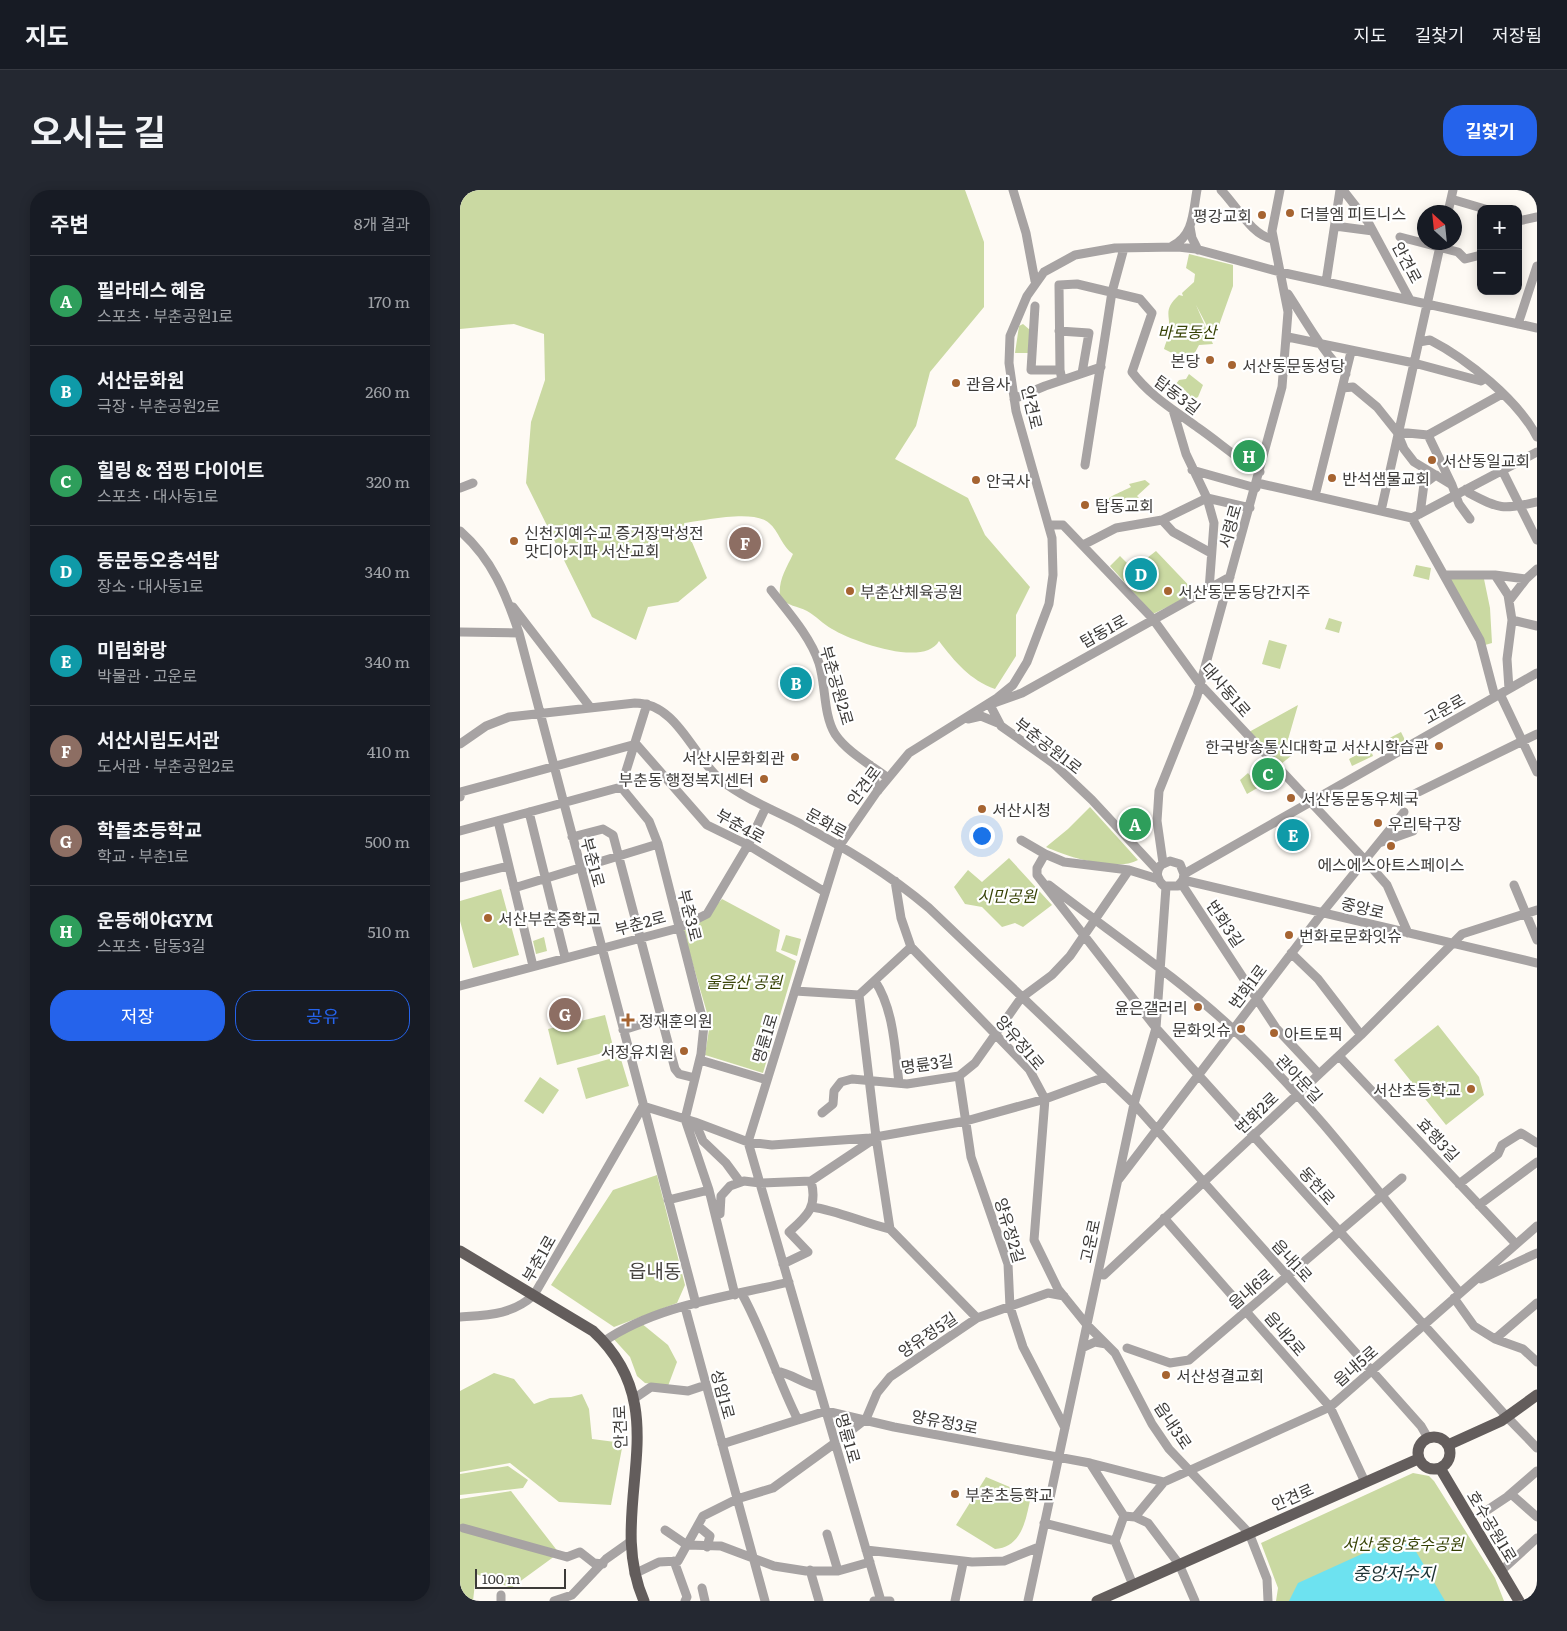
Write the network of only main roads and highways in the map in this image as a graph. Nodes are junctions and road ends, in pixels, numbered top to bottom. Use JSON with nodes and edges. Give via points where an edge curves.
{"nodes":[{"id":1,"x":460,"y":1252,"type":"edge"},
{"id":2,"x":1537,"y":1396,"type":"edge"},
{"id":3,"x":1448,"y":1445,"type":"junction"},
{"id":4,"x":1418,"y":1459,"type":"junction"},
{"id":5,"x":1440,"y":1468,"type":"junction"},
{"id":6,"x":644,"y":1601,"type":"edge"},
{"id":7,"x":1097,"y":1601,"type":"edge"},
{"id":8,"x":1519,"y":1601,"type":"edge"}],
"edges":[{"from":1,"to":6,"type":"main road","name":"안견로","via":[[586,1326],[621,1366],[635,1398],[638,1438],[630,1542],[634,1574]]},
{"from":2,"to":3,"type":"main road","via":[[1507,1418]]},
{"from":3,"to":4,"type":"main road","via":[[1439,1438],[1428,1438],[1419,1446]]},
{"from":3,"to":5,"type":"main road","via":[[1449,1458]]},
{"from":4,"to":5,"type":"main road","via":[[1429,1469]]},
{"from":4,"to":7,"type":"main road","name":"안견로"},
{"from":5,"to":8,"type":"main road","name":"호수공원1로"}]}
